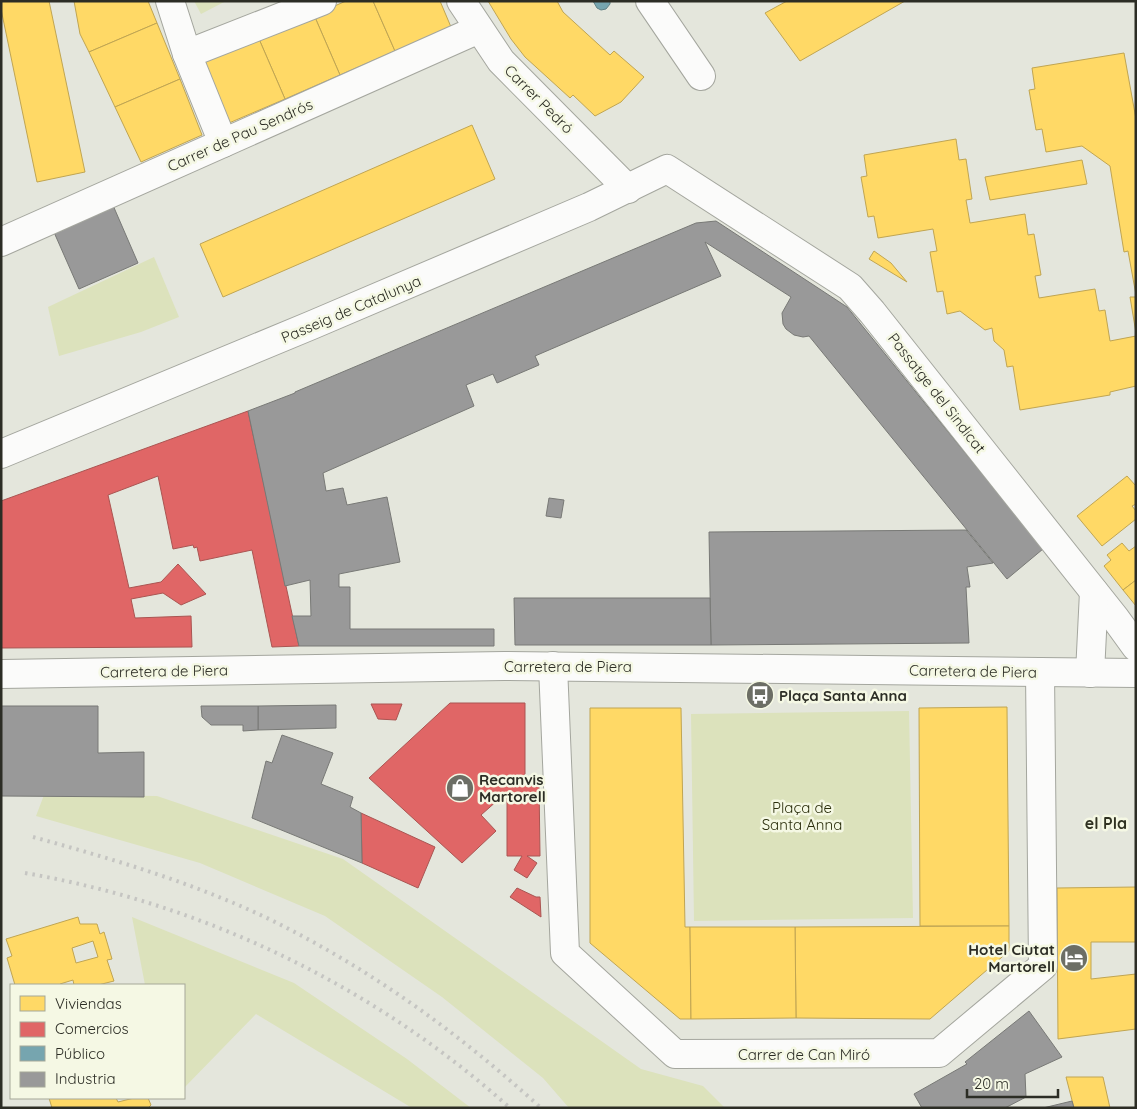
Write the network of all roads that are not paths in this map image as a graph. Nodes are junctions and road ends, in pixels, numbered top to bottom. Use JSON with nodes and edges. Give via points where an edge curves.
{"nodes":[{"id":1,"x":170,"y":1,"type":"edge"},
{"id":2,"x":322,"y":1,"type":"edge"},
{"id":3,"x":461,"y":1,"type":"edge"},
{"id":4,"x":650,"y":1,"type":"edge"},
{"id":5,"x":479,"y":29,"type":"junction"},
{"id":6,"x":188,"y":54,"type":"junction"},
{"id":7,"x":701,"y":76,"type":"dead end"},
{"id":8,"x":223,"y":143,"type":"junction"},
{"id":9,"x":695,"y":186,"type":"joint"},
{"id":10,"x":628,"y":189,"type":"junction"},
{"id":11,"x":1,"y":242,"type":"edge"},
{"id":12,"x":1,"y":454,"type":"edge"},
{"id":13,"x":1094,"y":592,"type":"junction"},
{"id":14,"x":1136,"y":647,"type":"edge"},
{"id":15,"x":553,"y":666,"type":"junction"},
{"id":16,"x":1040,"y":672,"type":"junction"},
{"id":17,"x":1136,"y":672,"type":"edge"},
{"id":18,"x":1090,"y":673,"type":"junction"},
{"id":19,"x":1,"y":674,"type":"edge"}],
"edges":[{"from":1,"to":6,"type":"street"},
{"from":2,"to":6,"type":"street"},
{"from":3,"to":5,"type":"street","name":"Carrer Pedró"},
{"from":4,"to":7,"type":"street"},
{"from":5,"to":8,"type":"street","name":"Carrer de Pau Sendrós"},
{"from":5,"to":10,"type":"street","name":"Carrer Pedró","via":[[501,61]]},
{"from":6,"to":8,"type":"street"},
{"from":8,"to":11,"type":"street","name":"Carrer de Pau Sendrós"},
{"from":9,"to":10,"type":"street","name":"Passeig de Catalunya","via":[[667,169]]},
{"from":9,"to":13,"type":"street","name":"Passatge del Sindicat","via":[[850,287]]},
{"from":10,"to":12,"type":"street","name":"Passeig de Catalunya"},
{"from":13,"to":14,"type":"street","name":"Passatge del Sindicat"},
{"from":13,"to":18,"type":"street"},
{"from":15,"to":16,"type":"street","name":"Carretera de Piera"},
{"from":15,"to":16,"type":"street","name":"Carrer de Can Miró","via":[[565,953],[675,1054],[939,1053],[1043,966]]},
{"from":15,"to":19,"type":"street","name":"Carretera de Piera"},
{"from":16,"to":18,"type":"street","name":"Carretera de Piera"},
{"from":17,"to":18,"type":"street","name":"Carretera de Piera"}]}
